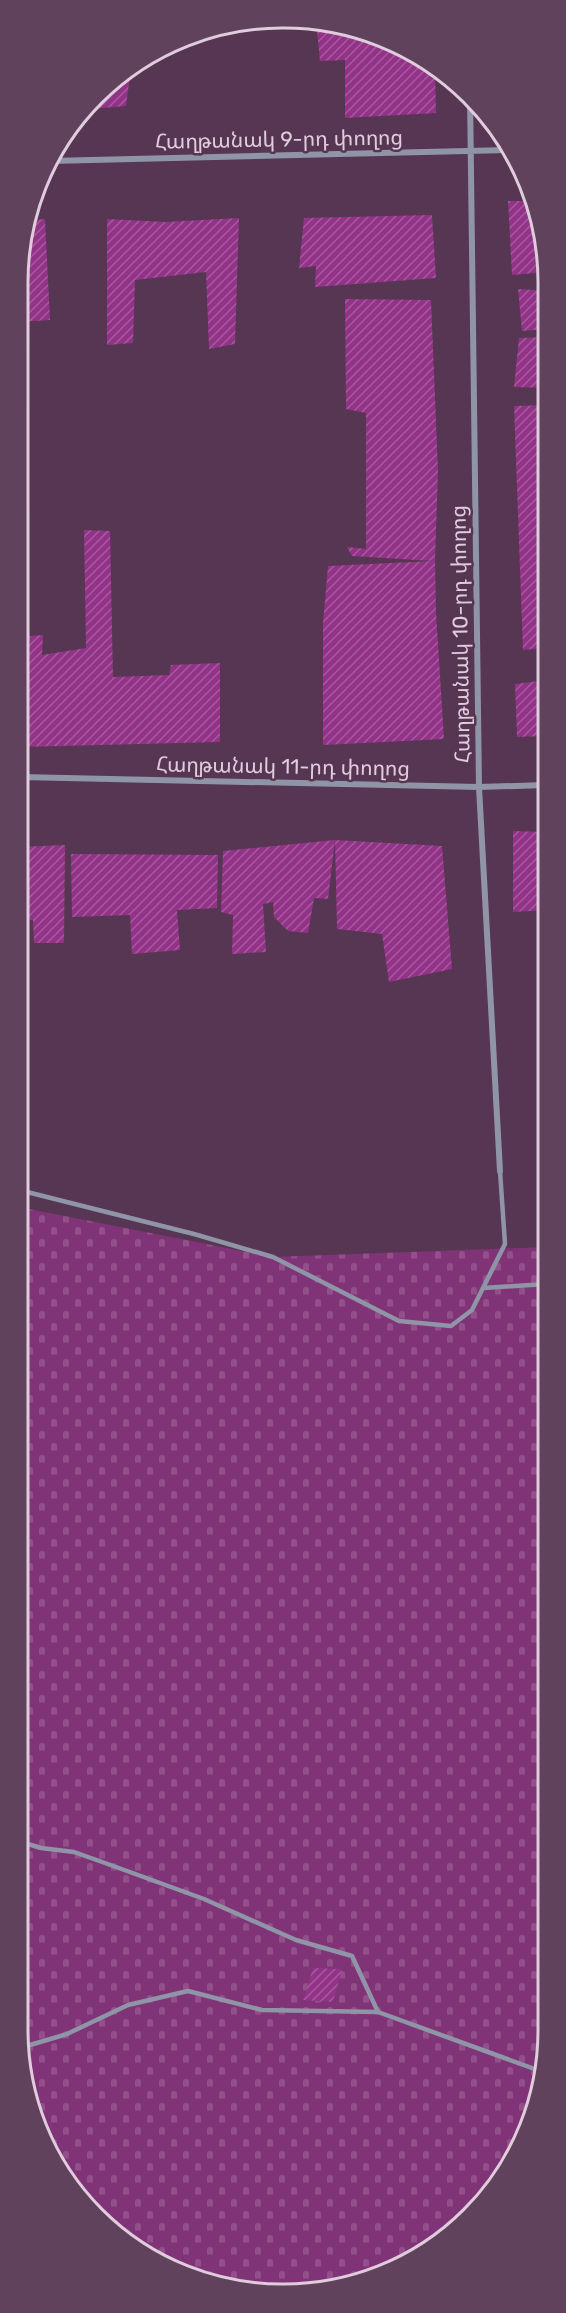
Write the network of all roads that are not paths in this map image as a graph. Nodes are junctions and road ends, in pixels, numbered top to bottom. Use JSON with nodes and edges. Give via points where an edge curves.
{"nodes":[{"id":1,"x":470,"y":111,"type":"edge"},
{"id":2,"x":500,"y":150,"type":"edge"},
{"id":3,"x":470,"y":151,"type":"junction"},
{"id":4,"x":60,"y":161,"type":"edge"},
{"id":5,"x":28,"y":777,"type":"edge"},
{"id":6,"x":538,"y":785,"type":"edge"},
{"id":7,"x":479,"y":787,"type":"junction"},
{"id":8,"x":500,"y":1171,"type":"joint"},
{"id":9,"x":28,"y":1192,"type":"edge"},
{"id":10,"x":538,"y":1285,"type":"edge"},
{"id":11,"x":483,"y":1288,"type":"junction"},
{"id":12,"x":28,"y":1844,"type":"edge"},
{"id":13,"x":378,"y":2012,"type":"junction"},
{"id":14,"x":29,"y":2045,"type":"edge"},
{"id":15,"x":534,"y":2069,"type":"edge"}],
"edges":[{"from":1,"to":3,"type":"street","name":"Հաղթանակ 10-րդ փողոց"},
{"from":2,"to":3,"type":"street","name":"Հաղթանակ 9-րդ փողոց"},
{"from":3,"to":4,"type":"street","name":"Հաղթանակ 9-րդ փողոց"},
{"from":3,"to":7,"type":"street","name":"Հաղթանակ 10-րդ փողոց"},
{"from":5,"to":7,"type":"street","name":"Հաղթանակ 11-րդ փողոց"},
{"from":6,"to":7,"type":"street","name":"Հաղթանակ 11-րդ փողոց"},
{"from":7,"to":8,"type":"street","name":"Հաղթանակ 10-րդ փողոց"},
{"from":8,"to":11,"type":"lane","via":[[505,1244]]},
{"from":9,"to":11,"type":"lane","via":[[273,1257],[399,1321],[451,1326],[471,1310]]},
{"from":10,"to":11,"type":"lane"},
{"from":12,"to":13,"type":"lane","via":[[74,1852],[204,1899],[296,1940],[352,1956]]},
{"from":13,"to":14,"type":"lane","via":[[262,2010],[188,1991],[128,2005],[67,2034]]},
{"from":13,"to":15,"type":"lane"}]}
